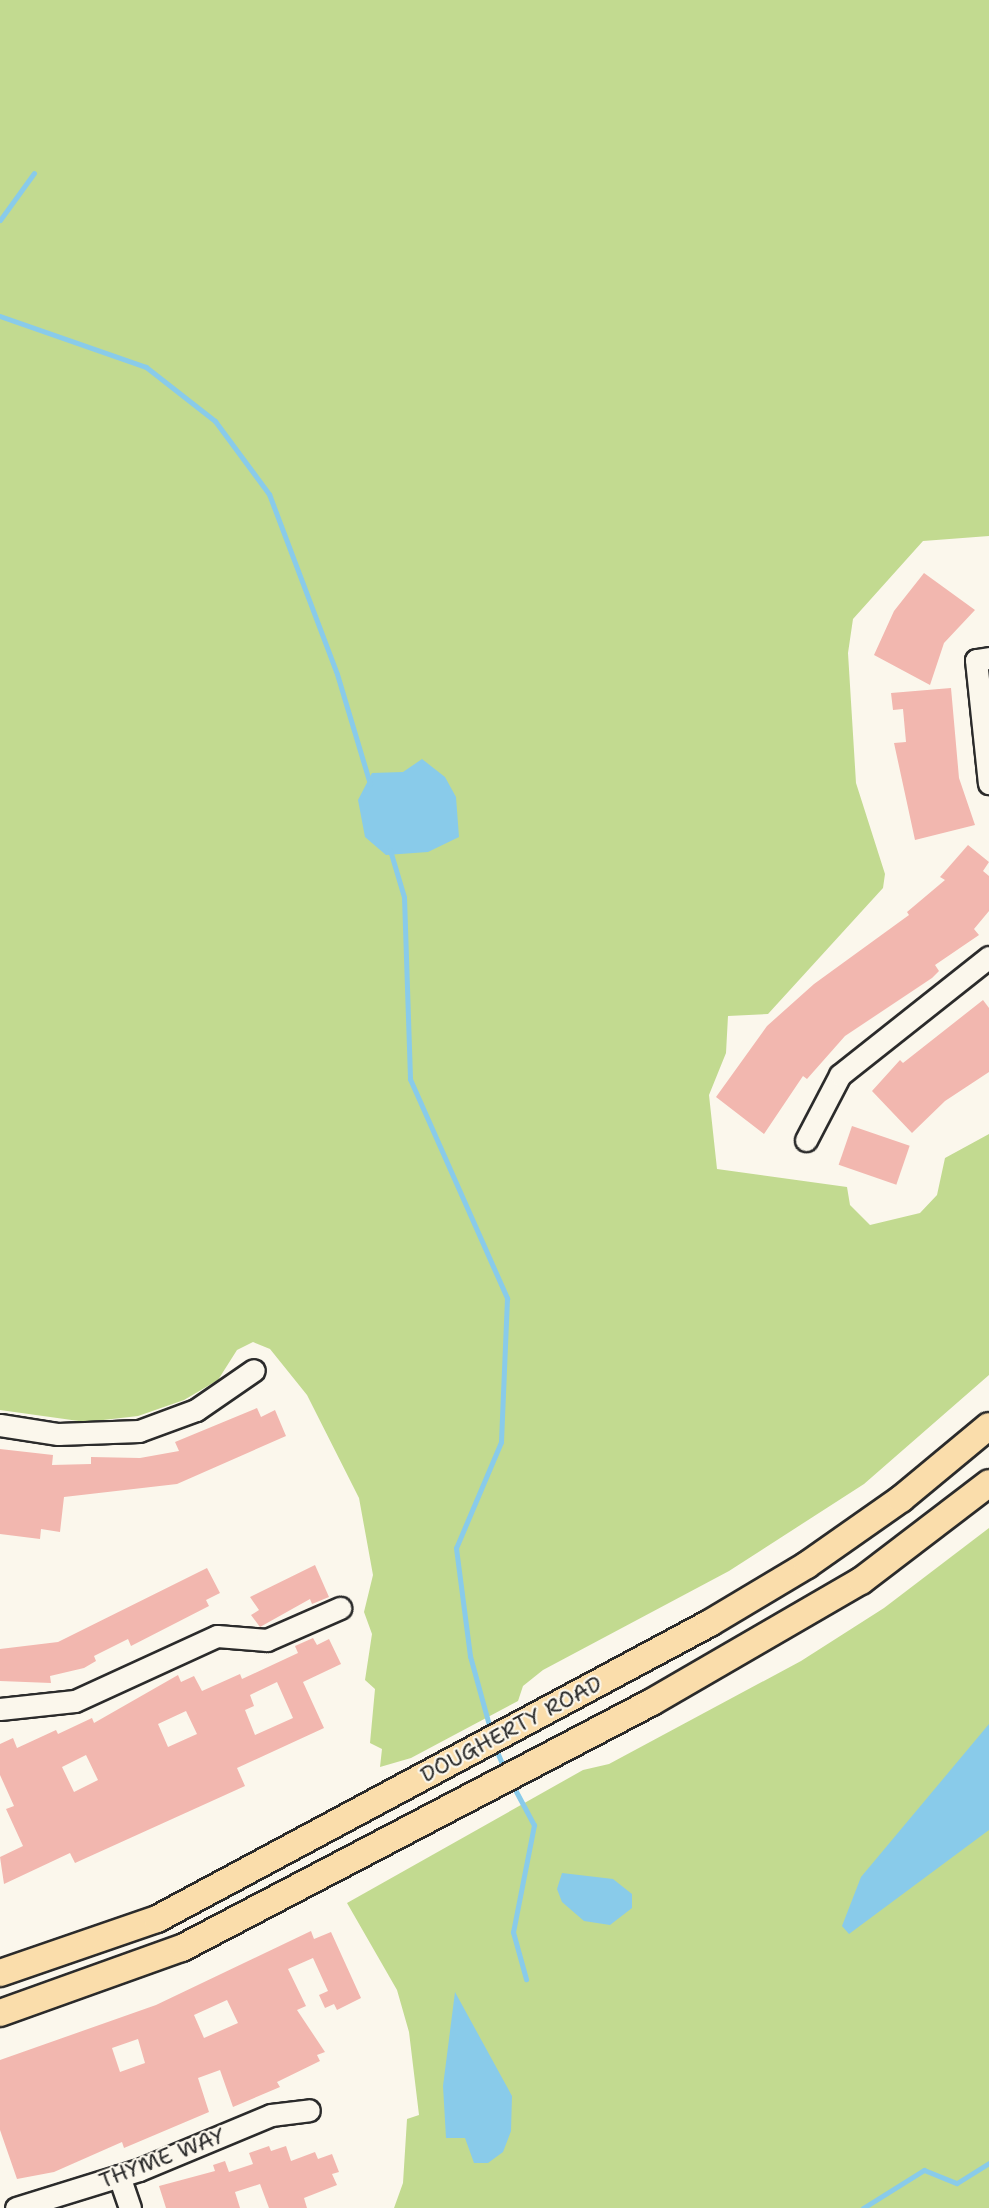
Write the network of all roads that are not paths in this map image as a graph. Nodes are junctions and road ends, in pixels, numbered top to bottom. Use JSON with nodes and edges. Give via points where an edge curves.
{"nodes":[{"id":1,"x":982,"y":659,"type":"edge"},
{"id":2,"x":989,"y":783,"type":"edge"},
{"id":3,"x":989,"y":957,"type":"edge"},
{"id":4,"x":806,"y":1140,"type":"dead end"},
{"id":5,"x":254,"y":1370,"type":"dead end"},
{"id":6,"x":0,"y":1425,"type":"edge"},
{"id":7,"x":989,"y":1426,"type":"edge"},
{"id":8,"x":989,"y":1483,"type":"edge"},
{"id":9,"x":340,"y":1608,"type":"dead end"},
{"id":10,"x":0,"y":1708,"type":"edge"},
{"id":11,"x":0,"y":1973,"type":"edge"},
{"id":12,"x":0,"y":2013,"type":"edge"},
{"id":13,"x":309,"y":2110,"type":"dead end"},
{"id":14,"x":119,"y":2176,"type":"junction"},
{"id":15,"x":16,"y":2208,"type":"edge"},
{"id":16,"x":130,"y":2208,"type":"edge"}],
"edges":[{"from":1,"to":2,"type":"street"},
{"from":3,"to":4,"type":"street","via":[[840,1076]]},
{"from":5,"to":6,"type":"street","via":[[196,1410],[139,1431],[58,1434]]},
{"from":7,"to":11,"type":"main road","name":"DOUGHERTY ROAD","via":[[901,1499],[807,1565],[550,1708],[157,1919]]},
{"from":8,"to":12,"type":"main road","name":"DOUGHERTY ROAD","via":[[861,1581],[804,1617],[570,1745],[182,1948]]},
{"from":9,"to":10,"type":"street","via":[[267,1640],[217,1636],[75,1701]]},
{"from":13,"to":14,"type":"street","name":"THYME WAY","via":[[271,2115]]},
{"from":14,"to":15,"type":"street","name":"THYME WAY"},
{"from":14,"to":16,"type":"street"}]}
